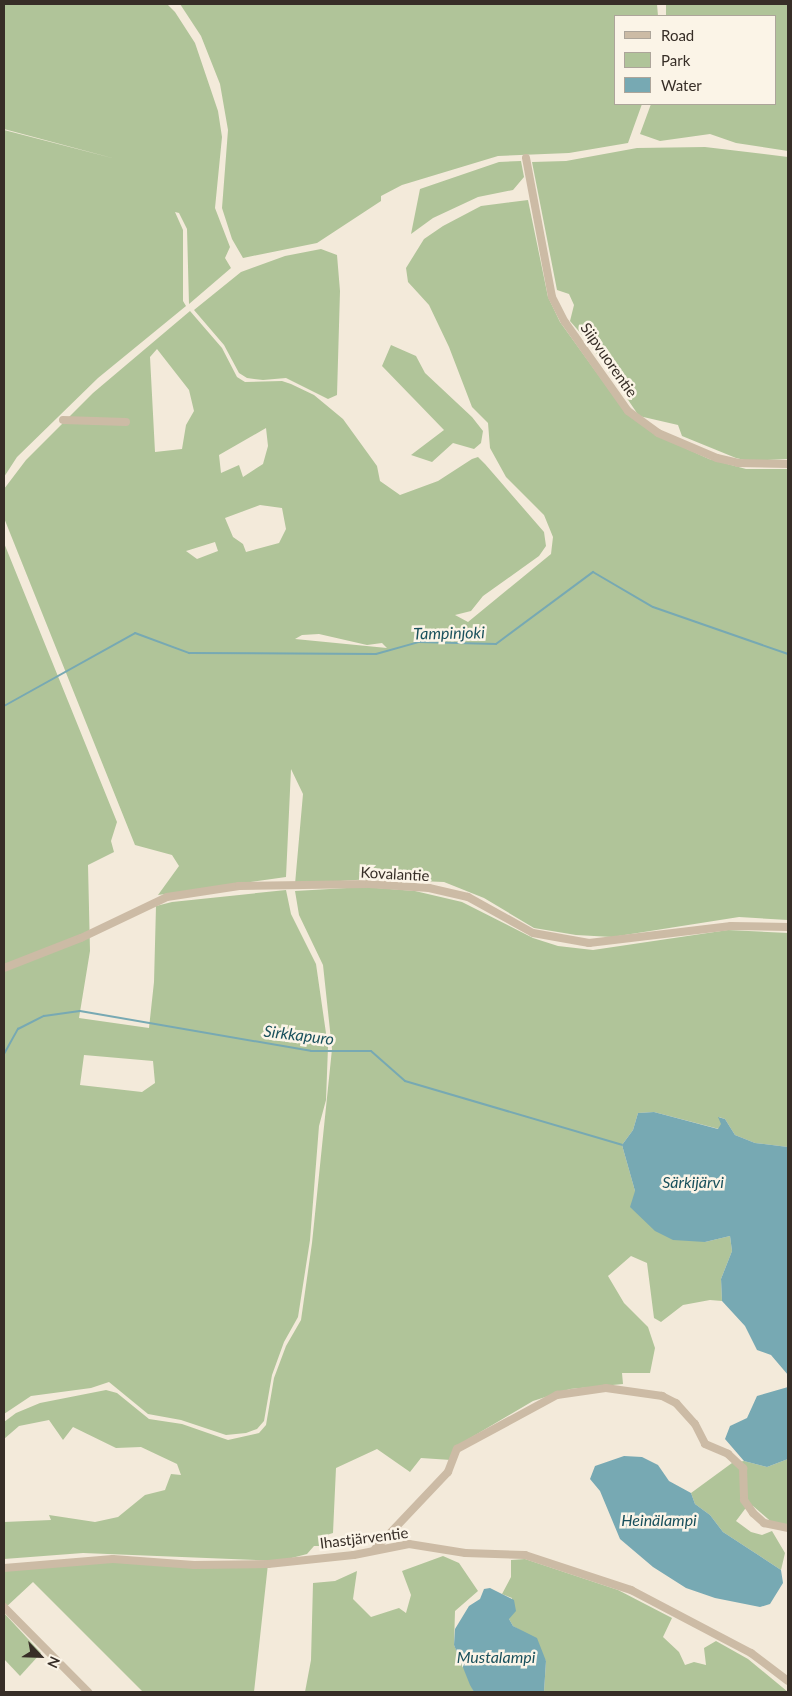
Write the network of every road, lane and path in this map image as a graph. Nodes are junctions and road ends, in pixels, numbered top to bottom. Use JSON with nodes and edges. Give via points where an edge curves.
{"nodes":[{"id":1,"x":526,"y":158,"type":"dead end"},
{"id":2,"x":63,"y":420,"type":"dead end"},
{"id":3,"x":126,"y":422,"type":"dead end"},
{"id":4,"x":788,"y":464,"type":"edge"},
{"id":5,"x":788,"y":927,"type":"edge"},
{"id":6,"x":4,"y":968,"type":"edge"},
{"id":7,"x":788,"y":1528,"type":"edge"},
{"id":8,"x":375,"y":1549,"type":"junction"},
{"id":9,"x":4,"y":1568,"type":"edge"},
{"id":10,"x":4,"y":1607,"type":"edge"},
{"id":11,"x":788,"y":1681,"type":"edge"},
{"id":12,"x":88,"y":1692,"type":"edge"}],
"edges":[{"from":1,"to":4,"type":"street","name":"Siipvuorentie","via":[[552,297],[565,322],[628,411],[658,433],[717,458],[738,463]]},
{"from":2,"to":3,"type":"street"},
{"from":5,"to":6,"type":"street","name":"Kovalantie","via":[[731,926],[589,942],[533,933],[468,897],[429,888],[370,884],[239,886],[166,897],[81,938]]},
{"from":7,"to":8,"type":"street","via":[[776,1528],[753,1513],[744,1500],[743,1468],[728,1454],[705,1444],[695,1424],[676,1403],[662,1396],[606,1388],[557,1395],[457,1449],[448,1472]]},
{"from":8,"to":9,"type":"street","name":"Ihastjärventie","via":[[268,1564],[194,1565],[114,1559]]},
{"from":8,"to":11,"type":"street","name":"Ihastjärventie","via":[[409,1544],[465,1553],[526,1555],[656,1602],[751,1653]]},
{"from":10,"to":12,"type":"street"}]}
